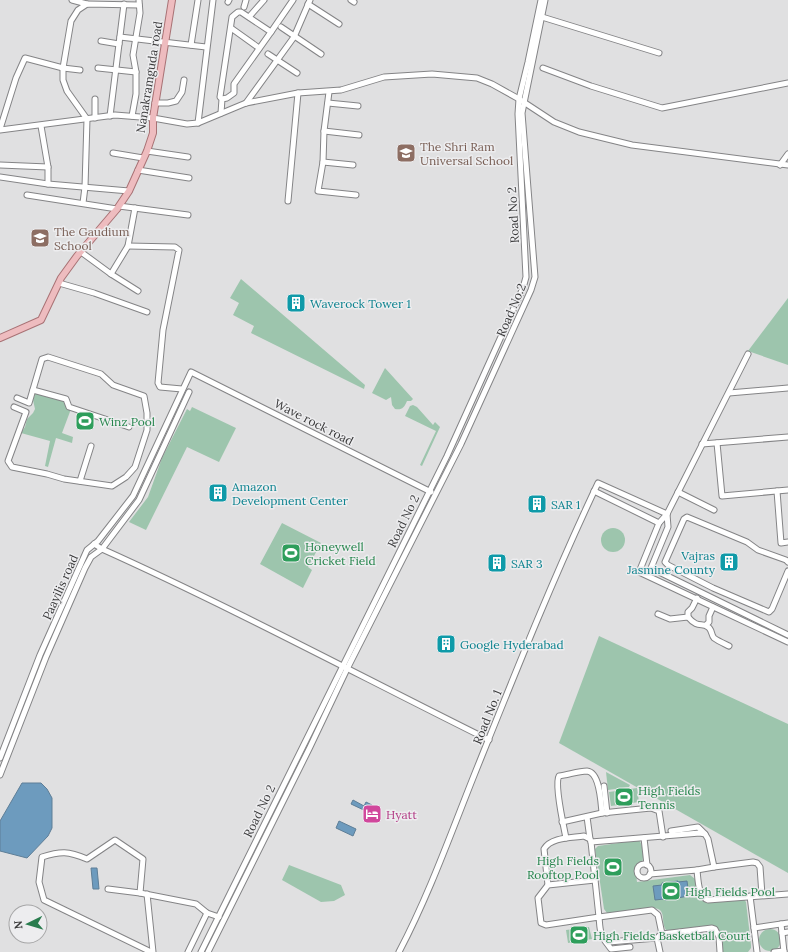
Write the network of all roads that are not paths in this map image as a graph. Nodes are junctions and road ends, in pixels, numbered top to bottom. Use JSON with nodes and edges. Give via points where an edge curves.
{"nodes":[{"id":1,"x":72,"y":0,"type":"edge"},
{"id":2,"x":172,"y":0,"type":"edge"},
{"id":3,"x":198,"y":0,"type":"edge"},
{"id":4,"x":213,"y":0,"type":"edge"},
{"id":5,"x":246,"y":0,"type":"edge"},
{"id":6,"x":264,"y":0,"type":"edge"},
{"id":7,"x":293,"y":0,"type":"edge"},
{"id":8,"x":541,"y":0,"type":"edge"},
{"id":9,"x":545,"y":0,"type":"edge"},
{"id":10,"x":309,"y":2,"type":"edge"},
{"id":11,"x":139,"y":3,"type":"edge"},
{"id":12,"x":87,"y":4,"type":"junction"},
{"id":13,"x":124,"y":4,"type":"junction"},
{"id":14,"x":244,"y":7,"type":"dead end"},
{"id":15,"x":249,"y":17,"type":"junction"},
{"id":16,"x":542,"y":17,"type":"junction"},
{"id":17,"x":339,"y":24,"type":"dead end"},
{"id":18,"x":281,"y":27,"type":"dead end"},
{"id":19,"x":231,"y":28,"type":"junction"},
{"id":20,"x":271,"y":32,"type":"junction"},
{"id":21,"x":120,"y":37,"type":"junction"},
{"id":22,"x":294,"y":37,"type":"junction"},
{"id":23,"x":135,"y":38,"type":"junction"},
{"id":24,"x":166,"y":41,"type":"junction"},
{"id":25,"x":101,"y":42,"type":"dead end"},
{"id":26,"x":119,"y":44,"type":"junction"},
{"id":27,"x":192,"y":45,"type":"junction"},
{"id":28,"x":206,"y":47,"type":"junction"},
{"id":29,"x":259,"y":48,"type":"junction"},
{"id":30,"x":659,"y":53,"type":"dead end"},
{"id":31,"x":268,"y":54,"type":"dead end"},
{"id":32,"x":321,"y":54,"type":"dead end"},
{"id":33,"x":277,"y":60,"type":"junction"},
{"id":34,"x":63,"y":68,"type":"junction"},
{"id":35,"x":98,"y":68,"type":"dead end"},
{"id":36,"x":543,"y":68,"type":"dead end"},
{"id":37,"x":115,"y":69,"type":"junction"},
{"id":38,"x":80,"y":70,"type":"dead end"},
{"id":39,"x":136,"y":72,"type":"junction"},
{"id":40,"x":297,"y":73,"type":"dead end"},
{"id":41,"x":184,"y":80,"type":"dead end"},
{"id":42,"x":788,"y":83,"type":"edge"},
{"id":43,"x":329,"y":92,"type":"junction"},
{"id":44,"x":298,"y":93,"type":"junction"},
{"id":45,"x":95,"y":99,"type":"dead end"},
{"id":46,"x":224,"y":99,"type":"junction"},
{"id":47,"x":521,"y":100,"type":"junction"},
{"id":48,"x":156,"y":103,"type":"junction"},
{"id":49,"x":328,"y":103,"type":"junction"},
{"id":50,"x":246,"y":104,"type":"junction"},
{"id":51,"x":358,"y":106,"type":"dead end"},
{"id":52,"x":223,"y":112,"type":"junction"},
{"id":53,"x":110,"y":116,"type":"junction"},
{"id":54,"x":132,"y":116,"type":"junction"},
{"id":55,"x":95,"y":118,"type":"junction"},
{"id":56,"x":153,"y":118,"type":"junction"},
{"id":57,"x":86,"y":119,"type":"junction"},
{"id":58,"x":198,"y":123,"type":"junction"},
{"id":59,"x":41,"y":126,"type":"junction"},
{"id":60,"x":0,"y":130,"type":"edge"},
{"id":61,"x":324,"y":131,"type":"junction"},
{"id":62,"x":359,"y":135,"type":"dead end"},
{"id":63,"x":147,"y":151,"type":"junction"},
{"id":64,"x":113,"y":153,"type":"dead end"},
{"id":65,"x":788,"y":154,"type":"edge"},
{"id":66,"x":188,"y":157,"type":"dead end"},
{"id":67,"x":143,"y":158,"type":"junction"},
{"id":68,"x":323,"y":162,"type":"junction"},
{"id":69,"x":780,"y":164,"type":"junction"},
{"id":70,"x":0,"y":165,"type":"edge"},
{"id":71,"x":353,"y":165,"type":"dead end"},
{"id":72,"x":788,"y":165,"type":"edge"},
{"id":73,"x":48,"y":167,"type":"junction"},
{"id":74,"x":138,"y":170,"type":"junction"},
{"id":75,"x":0,"y":176,"type":"edge"},
{"id":76,"x":189,"y":178,"type":"dead end"},
{"id":77,"x":48,"y":184,"type":"junction"},
{"id":78,"x":85,"y":187,"type":"junction"},
{"id":79,"x":129,"y":192,"type":"junction"},
{"id":80,"x":356,"y":194,"type":"dead end"},
{"id":81,"x":27,"y":195,"type":"dead end"},
{"id":82,"x":288,"y":201,"type":"dead end"},
{"id":83,"x":83,"y":203,"type":"junction"},
{"id":84,"x":118,"y":207,"type":"junction"},
{"id":85,"x":135,"y":208,"type":"junction"},
{"id":86,"x":188,"y":215,"type":"dead end"},
{"id":87,"x":128,"y":246,"type":"junction"},
{"id":88,"x":81,"y":252,"type":"junction"},
{"id":89,"x":111,"y":274,"type":"junction"},
{"id":90,"x":58,"y":283,"type":"junction"},
{"id":91,"x":138,"y":291,"type":"dead end"},
{"id":92,"x":147,"y":312,"type":"dead end"},
{"id":93,"x":0,"y":338,"type":"edge"},
{"id":94,"x":748,"y":354,"type":"dead end"},
{"id":95,"x":191,"y":372,"type":"joint"},
{"id":96,"x":788,"y":388,"type":"edge"},
{"id":97,"x":182,"y":389,"type":"junction"},
{"id":98,"x":33,"y":390,"type":"junction"},
{"id":99,"x":189,"y":392,"type":"dead end"},
{"id":100,"x":729,"y":393,"type":"junction"},
{"id":101,"x":16,"y":398,"type":"dead end"},
{"id":102,"x":29,"y":403,"type":"junction"},
{"id":103,"x":14,"y":407,"type":"dead end"},
{"id":104,"x":26,"y":412,"type":"junction"},
{"id":105,"x":129,"y":427,"type":"dead end"},
{"id":106,"x":788,"y":437,"type":"edge"},
{"id":107,"x":717,"y":443,"type":"junction"},
{"id":108,"x":461,"y":444,"type":"joint"},
{"id":109,"x":702,"y":444,"type":"junction"},
{"id":110,"x":91,"y":446,"type":"dead end"},
{"id":111,"x":80,"y":481,"type":"junction"},
{"id":112,"x":788,"y":490,"type":"edge"},
{"id":113,"x":429,"y":491,"type":"junction"},
{"id":114,"x":594,"y":491,"type":"junction"},
{"id":115,"x":777,"y":491,"type":"junction"},
{"id":116,"x":678,"y":492,"type":"junction"},
{"id":117,"x":435,"y":494,"type":"junction"},
{"id":118,"x":133,"y":496,"type":"junction"},
{"id":119,"x":138,"y":500,"type":"junction"},
{"id":120,"x":714,"y":510,"type":"dead end"},
{"id":121,"x":666,"y":514,"type":"junction"},
{"id":122,"x":660,"y":523,"type":"junction"},
{"id":123,"x":788,"y":542,"type":"edge"},
{"id":124,"x":94,"y":544,"type":"junction"},
{"id":125,"x":102,"y":549,"type":"junction"},
{"id":126,"x":788,"y":562,"type":"edge"},
{"id":127,"x":788,"y":571,"type":"edge"},
{"id":128,"x":700,"y":581,"type":"junction"},
{"id":129,"x":708,"y":585,"type":"junction"},
{"id":130,"x":696,"y":590,"type":"junction"},
{"id":131,"x":703,"y":594,"type":"junction"},
{"id":132,"x":698,"y":599,"type":"junction"},
{"id":133,"x":713,"y":607,"type":"junction"},
{"id":134,"x":658,"y":614,"type":"dead end"},
{"id":135,"x":688,"y":618,"type":"junction"},
{"id":136,"x":706,"y":625,"type":"junction"},
{"id":137,"x":788,"y":635,"type":"edge"},
{"id":138,"x":788,"y":642,"type":"edge"},
{"id":139,"x":729,"y":646,"type":"dead end"},
{"id":140,"x":344,"y":668,"type":"junction"},
{"id":141,"x":489,"y":740,"type":"junction"},
{"id":142,"x":0,"y":758,"type":"edge"},
{"id":143,"x":0,"y":775,"type":"edge"},
{"id":144,"x":604,"y":786,"type":"dead end"},
{"id":145,"x":604,"y":813,"type":"junction"},
{"id":146,"x":587,"y":817,"type":"junction"},
{"id":147,"x":562,"y":822,"type":"junction"},
{"id":148,"x":672,"y":831,"type":"dead end"},
{"id":149,"x":705,"y":834,"type":"junction"},
{"id":150,"x":663,"y":837,"type":"junction"},
{"id":151,"x":566,"y":838,"type":"junction"},
{"id":152,"x":644,"y":838,"type":"junction"},
{"id":153,"x":591,"y":840,"type":"junction"},
{"id":154,"x":647,"y":865,"type":"junction"},
{"id":155,"x":714,"y":867,"type":"junction"},
{"id":156,"x":697,"y":870,"type":"junction"},
{"id":157,"x":650,"y":874,"type":"junction"},
{"id":158,"x":594,"y":880,"type":"junction"},
{"id":159,"x":548,"y":885,"type":"junction"},
{"id":160,"x":108,"y":890,"type":"dead end"},
{"id":161,"x":140,"y":893,"type":"junction"},
{"id":162,"x":147,"y":894,"type":"junction"},
{"id":163,"x":788,"y":894,"type":"edge"},
{"id":164,"x":762,"y":895,"type":"junction"},
{"id":165,"x":750,"y":896,"type":"junction"},
{"id":166,"x":207,"y":913,"type":"junction"},
{"id":167,"x":219,"y":917,"type":"junction"},
{"id":168,"x":599,"y":917,"type":"junction"},
{"id":169,"x":788,"y":923,"type":"edge"},
{"id":170,"x":780,"y":924,"type":"junction"},
{"id":171,"x":754,"y":928,"type":"junction"},
{"id":172,"x":788,"y":932,"type":"edge"},
{"id":173,"x":782,"y":933,"type":"junction"},
{"id":174,"x":659,"y":936,"type":"junction"},
{"id":175,"x":605,"y":941,"type":"junction"},
{"id":176,"x":630,"y":947,"type":"dead end"},
{"id":177,"x":784,"y":951,"type":"edge"},
{"id":178,"x":152,"y":952,"type":"edge"},
{"id":179,"x":188,"y":952,"type":"edge"},
{"id":180,"x":201,"y":952,"type":"edge"},
{"id":181,"x":208,"y":952,"type":"edge"},
{"id":182,"x":400,"y":952,"type":"edge"},
{"id":183,"x":660,"y":952,"type":"edge"},
{"id":184,"x":720,"y":952,"type":"edge"},
{"id":185,"x":757,"y":952,"type":"edge"},
{"id":186,"x":774,"y":952,"type":"edge"}],
"edges":[{"from":1,"to":12,"type":"street"},
{"from":2,"to":24,"type":"main road","name":"Nanakramguda road"},
{"from":3,"to":27,"type":"street"},
{"from":4,"to":28,"type":"street"},
{"from":5,"to":14,"type":"street"},
{"from":6,"to":15,"type":"street"},
{"from":7,"to":20,"type":"street"},
{"from":8,"to":47,"type":"street"},
{"from":9,"to":16,"type":"street"},
{"from":10,"to":17,"type":"street"},
{"from":10,"to":22,"type":"street"},
{"from":11,"to":13,"type":"street"},
{"from":11,"to":23,"type":"street","via":[[140,13]]},
{"from":12,"to":13,"type":"street"},
{"from":12,"to":34,"type":"street","via":[[78,10],[71,22]]},
{"from":13,"to":21,"type":"street"},
{"from":15,"to":19,"type":"street","via":[[238,12],[232,17]]},
{"from":15,"to":20,"type":"street"},
{"from":16,"to":30,"type":"street"},
{"from":16,"to":47,"type":"street"},
{"from":18,"to":22,"type":"street"},
{"from":19,"to":29,"type":"street"},
{"from":19,"to":46,"type":"street","via":[[220,97]]},
{"from":20,"to":29,"type":"street"},
{"from":21,"to":23,"type":"street"},
{"from":21,"to":26,"type":"street"},
{"from":22,"to":32,"type":"street"},
{"from":22,"to":33,"type":"street"},
{"from":23,"to":24,"type":"street"},
{"from":23,"to":39,"type":"street","via":[[133,55]]},
{"from":24,"to":27,"type":"street"},
{"from":24,"to":48,"type":"main road","name":"Nanakramguda road"},
{"from":25,"to":26,"type":"street"},
{"from":26,"to":37,"type":"street"},
{"from":27,"to":28,"type":"street"},
{"from":28,"to":58,"type":"street"},
{"from":29,"to":46,"type":"street","via":[[234,84],[234,93]]},
{"from":31,"to":33,"type":"street"},
{"from":33,"to":40,"type":"street"},
{"from":33,"to":50,"type":"street"},
{"from":34,"to":38,"type":"street"},
{"from":34,"to":57,"type":"street","via":[[66,89]]},
{"from":34,"to":60,"type":"street","via":[[25,58]]},
{"from":35,"to":37,"type":"street"},
{"from":36,"to":42,"type":"street","via":[[662,108]]},
{"from":37,"to":39,"type":"street"},
{"from":37,"to":53,"type":"street"},
{"from":39,"to":54,"type":"street"},
{"from":41,"to":48,"type":"street","via":[[182,92],[176,101]]},
{"from":43,"to":44,"type":"street"},
{"from":43,"to":47,"type":"street","via":[[384,77],[432,74],[477,78]]},
{"from":43,"to":49,"type":"street"},
{"from":44,"to":50,"type":"street"},
{"from":44,"to":82,"type":"street"},
{"from":45,"to":55,"type":"street"},
{"from":46,"to":52,"type":"street"},
{"from":47,"to":69,"type":"street","via":[[554,122],[579,132],[632,145]]},
{"from":47,"to":108,"type":"street","name":"Road No.2","via":[[534,277],[531,290]]},
{"from":47,"to":113,"type":"street","name":"Road No 2","via":[[518,114],[526,276],[523,288],[465,417]]},
{"from":48,"to":56,"type":"main road","name":"Nanakramguda road"},
{"from":49,"to":51,"type":"street"},
{"from":49,"to":61,"type":"street"},
{"from":50,"to":52,"type":"street"},
{"from":52,"to":58,"type":"street"},
{"from":53,"to":54,"type":"street"},
{"from":53,"to":55,"type":"street"},
{"from":54,"to":56,"type":"street"},
{"from":55,"to":57,"type":"street"},
{"from":56,"to":58,"type":"street","via":[[187,124]]},
{"from":56,"to":63,"type":"main road","name":"Nanakramguda road","via":[[153,133]]},
{"from":57,"to":59,"type":"street"},
{"from":57,"to":78,"type":"street"},
{"from":59,"to":60,"type":"street"},
{"from":59,"to":73,"type":"street"},
{"from":61,"to":62,"type":"street"},
{"from":61,"to":68,"type":"street"},
{"from":63,"to":66,"type":"street"},
{"from":63,"to":67,"type":"main road","name":"Nanakramguda road"},
{"from":64,"to":67,"type":"street"},
{"from":65,"to":69,"type":"street"},
{"from":67,"to":74,"type":"main road","name":"Nanakramguda road"},
{"from":68,"to":71,"type":"street"},
{"from":68,"to":80,"type":"street","via":[[318,191]]},
{"from":69,"to":72,"type":"street"},
{"from":70,"to":73,"type":"street"},
{"from":73,"to":77,"type":"street"},
{"from":74,"to":76,"type":"street"},
{"from":74,"to":79,"type":"main road","name":"Nanakramguda road"},
{"from":75,"to":77,"type":"street"},
{"from":77,"to":78,"type":"street"},
{"from":78,"to":79,"type":"street"},
{"from":78,"to":83,"type":"street"},
{"from":79,"to":84,"type":"main road","name":"Nanakramguda road"},
{"from":81,"to":83,"type":"street"},
{"from":83,"to":84,"type":"street"},
{"from":84,"to":85,"type":"street"},
{"from":84,"to":88,"type":"main road","name":"Nanakramguda road"},
{"from":85,"to":86,"type":"street"},
{"from":85,"to":87,"type":"street"},
{"from":87,"to":89,"type":"street"},
{"from":87,"to":97,"type":"street","via":[[178,248],[163,330],[158,383],[160,387]]},
{"from":88,"to":89,"type":"street"},
{"from":88,"to":90,"type":"main road","name":"Nanakramguda road"},
{"from":89,"to":91,"type":"street"},
{"from":90,"to":92,"type":"street"},
{"from":90,"to":93,"type":"main road","name":"Nanakramguda road","via":[[41,320]]},
{"from":94,"to":100,"type":"street"},
{"from":95,"to":97,"type":"street","name":"Paayilis road"},
{"from":95,"to":113,"type":"street","name":"Wave rock road"},
{"from":96,"to":100,"type":"street"},
{"from":97,"to":118,"type":"street","name":"Paayilis road"},
{"from":98,"to":102,"type":"street"},
{"from":98,"to":105,"type":"street","via":[[66,399],[69,407]]},
{"from":98,"to":111,"type":"street","via":[[42,359],[48,357],[101,374],[113,385],[144,396],[147,430],[135,467],[112,486]]},
{"from":99,"to":119,"type":"street","name":"Paayilis road"},
{"from":100,"to":109,"type":"street"},
{"from":101,"to":102,"type":"street"},
{"from":102,"to":104,"type":"street"},
{"from":103,"to":104,"type":"street"},
{"from":104,"to":111,"type":"street","via":[[8,461],[12,467]]},
{"from":106,"to":107,"type":"street"},
{"from":107,"to":109,"type":"street"},
{"from":107,"to":115,"type":"street","via":[[722,496]]},
{"from":108,"to":117,"type":"street","name":"Road No 2"},
{"from":109,"to":116,"type":"street"},
{"from":110,"to":111,"type":"street"},
{"from":112,"to":115,"type":"street"},
{"from":113,"to":117,"type":"street","name":"Wave rock road"},
{"from":113,"to":140,"type":"street","name":"Road No 2"},
{"from":114,"to":121,"type":"street","name":"Road No. 1","via":[[598,483]]},
{"from":114,"to":122,"type":"street"},
{"from":114,"to":141,"type":"street","name":"Road No. 1","via":[[537,621]]},
{"from":115,"to":123,"type":"street","via":[[781,543]]},
{"from":116,"to":120,"type":"street"},
{"from":116,"to":121,"type":"street"},
{"from":117,"to":140,"type":"street","name":"Road No 2"},
{"from":118,"to":119,"type":"street"},
{"from":118,"to":124,"type":"street","name":"Paayilis road"},
{"from":119,"to":125,"type":"street","name":"Paayilis road"},
{"from":121,"to":122,"type":"street"},
{"from":121,"to":130,"type":"street","via":[[668,527],[651,568]]},
{"from":122,"to":132,"type":"street","via":[[639,572]]},
{"from":124,"to":125,"type":"street"},
{"from":124,"to":142,"type":"street","name":"Paayilis road","via":[[87,550],[40,655]]},
{"from":125,"to":140,"type":"street"},
{"from":125,"to":143,"type":"street","name":"Paayilis road","via":[[91,557],[85,568],[46,657]]},
{"from":126,"to":128,"type":"street","via":[[687,517],[665,562]]},
{"from":127,"to":129,"type":"street","via":[[769,612]]},
{"from":128,"to":129,"type":"street"},
{"from":128,"to":130,"type":"street"},
{"from":129,"to":131,"type":"street"},
{"from":130,"to":131,"type":"street"},
{"from":131,"to":132,"type":"street"},
{"from":131,"to":137,"type":"street"},
{"from":132,"to":133,"type":"street"},
{"from":132,"to":135,"type":"street","via":[[688,612]]},
{"from":133,"to":136,"type":"street","via":[[709,616],[710,622]]},
{"from":133,"to":138,"type":"street"},
{"from":134,"to":135,"type":"street","via":[[670,619]]},
{"from":135,"to":136,"type":"street","via":[[696,624]]},
{"from":136,"to":139,"type":"street","via":[[714,638]]},
{"from":140,"to":141,"type":"street"},
{"from":140,"to":167,"type":"street","name":"Road No 2"},
{"from":140,"to":181,"type":"street","name":"Road No 2","via":[[310,747]]},
{"from":141,"to":182,"type":"street","name":"Road No. 1"},
{"from":144,"to":145,"type":"street"},
{"from":145,"to":146,"type":"street"},
{"from":145,"to":147,"type":"street","via":[[593,773],[588,771],[559,776],[557,781]]},
{"from":145,"to":150,"type":"street","via":[[656,809],[659,812]]},
{"from":146,"to":147,"type":"street"},
{"from":146,"to":153,"type":"street"},
{"from":147,"to":151,"type":"street"},
{"from":148,"to":149,"type":"street","via":[[698,827]]},
{"from":149,"to":150,"type":"street"},
{"from":149,"to":155,"type":"street"},
{"from":150,"to":152,"type":"street"},
{"from":151,"to":153,"type":"street","via":[[584,836]]},
{"from":151,"to":159,"type":"street","via":[[550,842],[544,849]]},
{"from":152,"to":153,"type":"street"},
{"from":152,"to":154,"type":"street"},
{"from":153,"to":158,"type":"street"},
{"from":154,"to":157,"type":"street","via":[[651,870]]},
{"from":154,"to":157,"type":"street","via":[[640,865],[638,873],[643,878]]},
{"from":155,"to":156,"type":"street"},
{"from":155,"to":164,"type":"street","via":[[757,863],[760,867]]},
{"from":156,"to":157,"type":"street"},
{"from":156,"to":165,"type":"street","via":[[705,899]]},
{"from":158,"to":159,"type":"street"},
{"from":158,"to":168,"type":"street"},
{"from":159,"to":168,"type":"street","via":[[538,898],[543,925]]},
{"from":160,"to":161,"type":"street"},
{"from":161,"to":162,"type":"street"},
{"from":161,"to":178,"type":"street","via":[[143,859],[115,840],[87,859],[59,852],[42,857],[39,882],[44,900]]},
{"from":162,"to":166,"type":"street","via":[[196,904]]},
{"from":162,"to":178,"type":"street"},
{"from":163,"to":164,"type":"street"},
{"from":164,"to":165,"type":"street"},
{"from":165,"to":171,"type":"street"},
{"from":166,"to":167,"type":"street"},
{"from":166,"to":179,"type":"street"},
{"from":167,"to":180,"type":"street","name":"Road No 2"},
{"from":168,"to":174,"type":"street","via":[[652,910],[658,915]]},
{"from":168,"to":175,"type":"street"},
{"from":169,"to":170,"type":"street"},
{"from":170,"to":171,"type":"street"},
{"from":170,"to":173,"type":"street"},
{"from":171,"to":185,"type":"street"},
{"from":172,"to":173,"type":"street"},
{"from":173,"to":177,"type":"street"},
{"from":174,"to":175,"type":"street"},
{"from":174,"to":183,"type":"street"},
{"from":174,"to":184,"type":"street","via":[[712,928],[719,937]]},
{"from":175,"to":176,"type":"street","via":[[611,949]]},
{"from":177,"to":186,"type":"street"}]}
